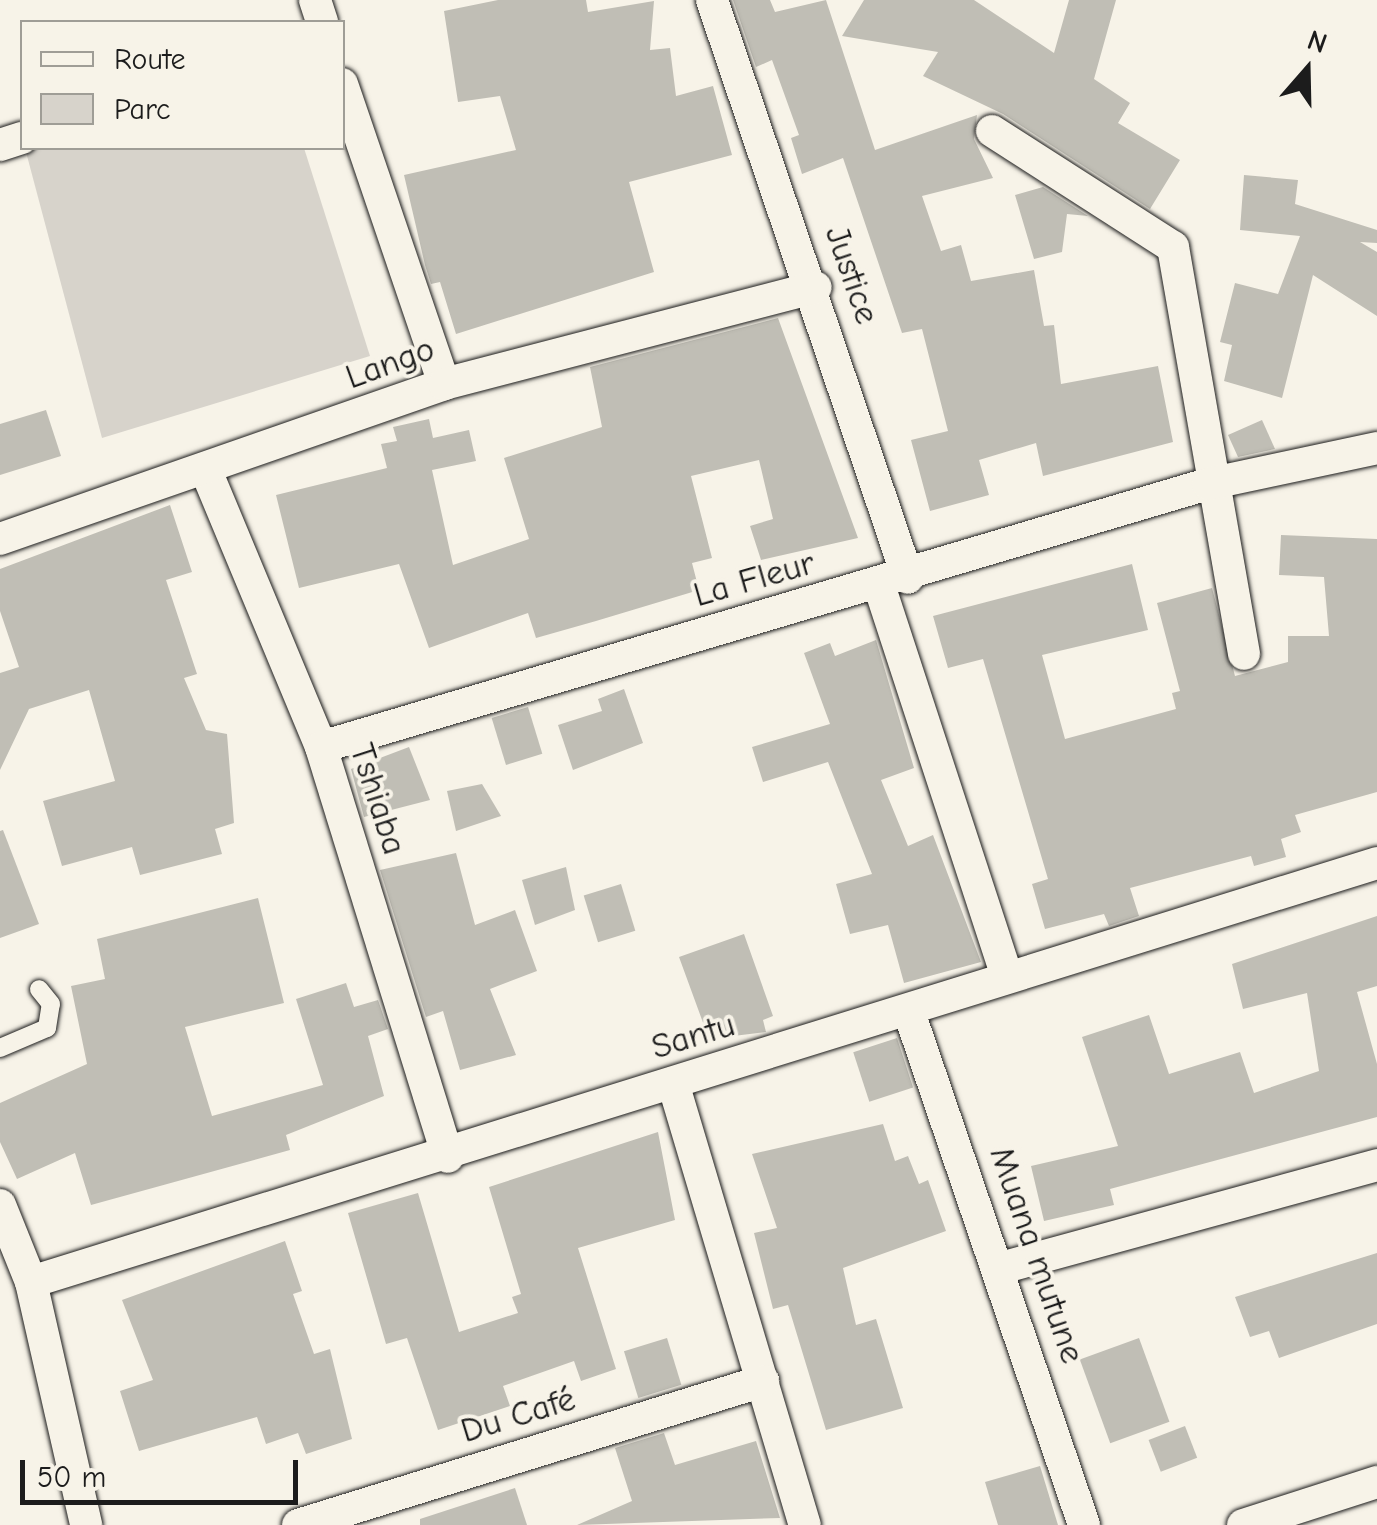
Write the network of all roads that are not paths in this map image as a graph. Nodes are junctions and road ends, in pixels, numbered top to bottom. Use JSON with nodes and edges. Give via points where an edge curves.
{"nodes":[{"id":1,"x":712,"y":0,"type":"edge"},
{"id":2,"x":345,"y":93,"type":"edge"},
{"id":3,"x":992,"y":131,"type":"dead end"},
{"id":4,"x":816,"y":288,"type":"junction"},
{"id":5,"x":444,"y":384,"type":"junction"},
{"id":6,"x":1377,"y":448,"type":"edge"},
{"id":7,"x":208,"y":473,"type":"junction"},
{"id":8,"x":1208,"y":484,"type":"junction"},
{"id":9,"x":0,"y":539,"type":"edge"},
{"id":10,"x":894,"y":581,"type":"junction"},
{"id":11,"x":1244,"y":654,"type":"dead end"},
{"id":12,"x":320,"y":748,"type":"junction"},
{"id":13,"x":1377,"y":863,"type":"edge"},
{"id":14,"x":1006,"y":974,"type":"junction"},
{"id":15,"x":39,"y":989,"type":"dead end"},
{"id":16,"x":909,"y":1012,"type":"junction"},
{"id":17,"x":0,"y":1048,"type":"edge"},
{"id":18,"x":673,"y":1083,"type":"junction"},
{"id":19,"x":448,"y":1157,"type":"junction"},
{"id":20,"x":1377,"y":1165,"type":"edge"},
{"id":21,"x":0,"y":1205,"type":"edge"},
{"id":22,"x":1001,"y":1268,"type":"junction"},
{"id":23,"x":32,"y":1282,"type":"junction"},
{"id":24,"x":763,"y":1380,"type":"junction"},
{"id":25,"x":1377,"y":1482,"type":"edge"},
{"id":26,"x":86,"y":1525,"type":"edge"},
{"id":27,"x":298,"y":1525,"type":"edge"},
{"id":28,"x":805,"y":1525,"type":"edge"},
{"id":29,"x":1084,"y":1525,"type":"edge"},
{"id":30,"x":1243,"y":1525,"type":"edge"}],
"edges":[{"from":1,"to":4,"type":"street","name":"Justice"},
{"from":2,"to":5,"type":"street"},
{"from":3,"to":8,"type":"street","via":[[1173,247]]},
{"from":4,"to":5,"type":"street","name":"Lango"},
{"from":4,"to":10,"type":"street","name":"Justice"},
{"from":5,"to":7,"type":"street","name":"Lango"},
{"from":6,"to":8,"type":"street","name":"La Fleur"},
{"from":7,"to":9,"type":"street","name":"Lango"},
{"from":7,"to":12,"type":"street","name":"Tshiaba"},
{"from":8,"to":10,"type":"street","name":"La Fleur"},
{"from":8,"to":11,"type":"street"},
{"from":10,"to":12,"type":"street","name":"La Fleur"},
{"from":10,"to":14,"type":"street","name":"Justice"},
{"from":12,"to":19,"type":"street","name":"Tshiaba"},
{"from":13,"to":14,"type":"street","name":"Santu"},
{"from":14,"to":16,"type":"street","name":"Santu"},
{"from":15,"to":17,"type":"lane","via":[[51,1004],[47,1028]]},
{"from":16,"to":18,"type":"street","name":"Santu"},
{"from":16,"to":22,"type":"street","name":"Muana mutune"},
{"from":18,"to":19,"type":"street","name":"Santu"},
{"from":18,"to":24,"type":"street"},
{"from":19,"to":23,"type":"street","name":"Santu"},
{"from":20,"to":22,"type":"street"},
{"from":21,"to":23,"type":"street"},
{"from":22,"to":29,"type":"street","name":"Muana mutune"},
{"from":23,"to":26,"type":"street"},
{"from":24,"to":27,"type":"street","name":"Du Café"},
{"from":24,"to":28,"type":"street"},
{"from":25,"to":30,"type":"street"}]}
